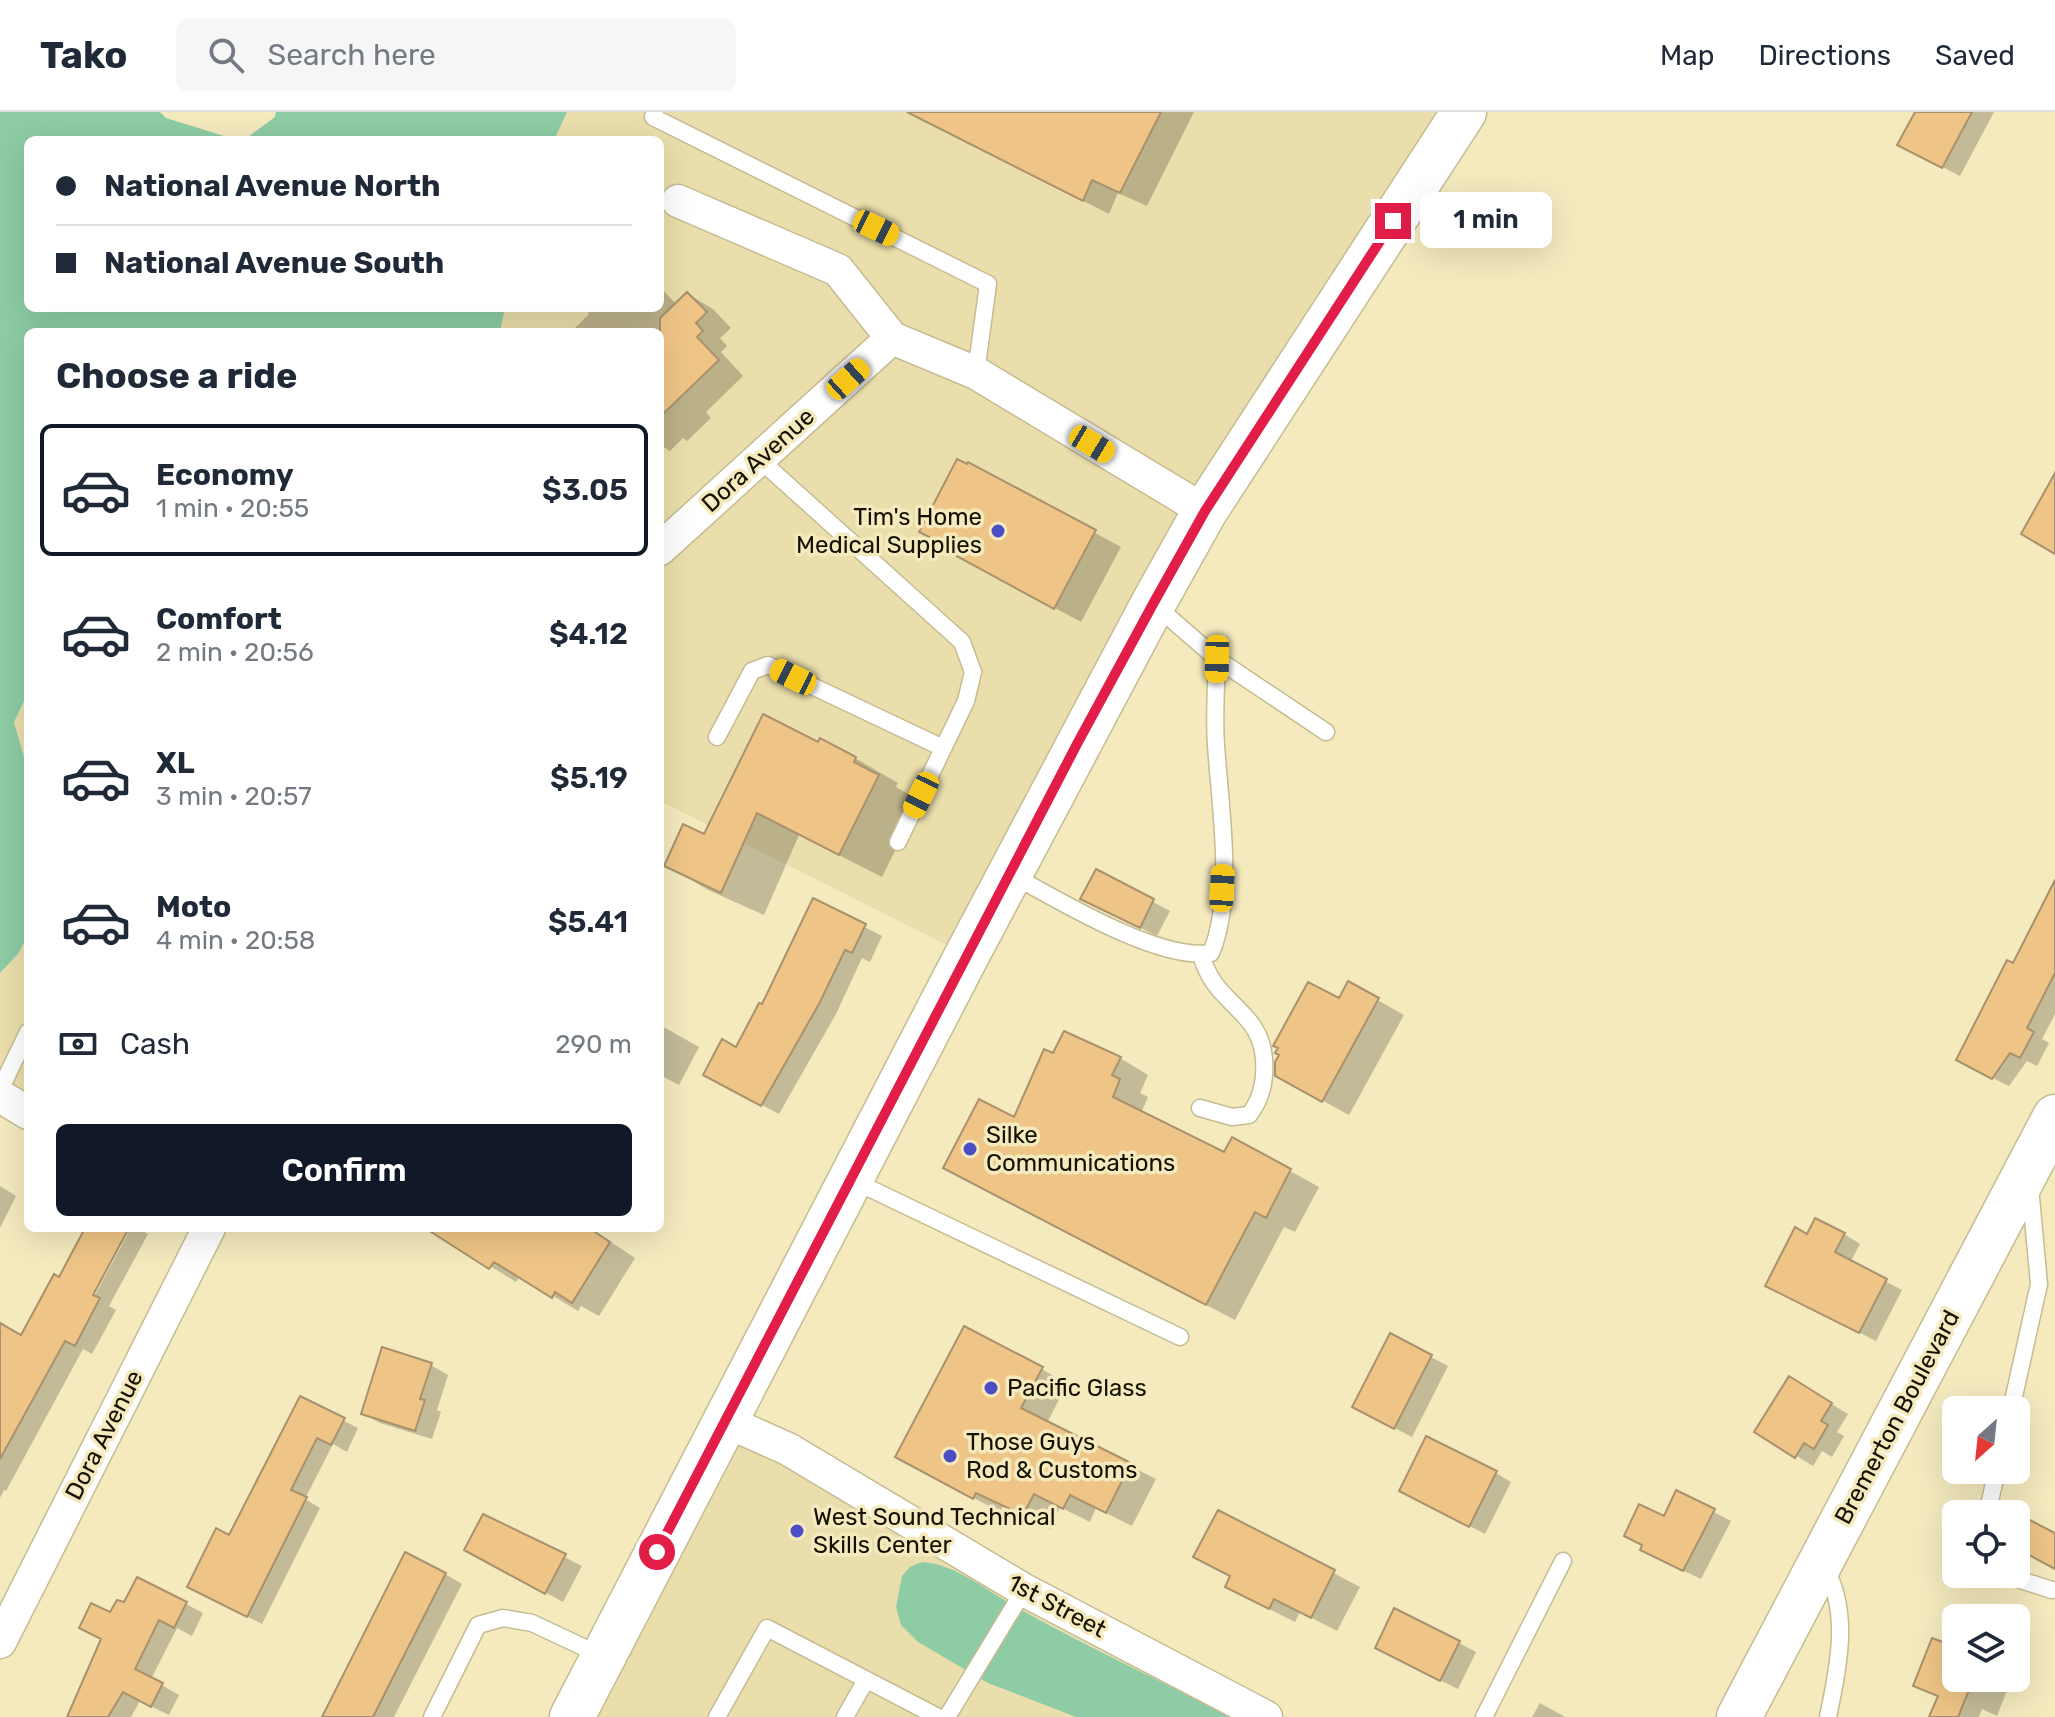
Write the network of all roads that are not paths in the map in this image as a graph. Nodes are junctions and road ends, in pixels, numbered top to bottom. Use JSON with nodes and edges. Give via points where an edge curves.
{"nodes":[{"id":1,"x":655,"y":112,"type":"edge"},
{"id":2,"x":1464,"y":112,"type":"edge"},
{"id":3,"x":678,"y":201,"type":"dead end"},
{"id":4,"x":892,"y":338,"type":"junction"},
{"id":5,"x":976,"y":373,"type":"junction"},
{"id":6,"x":759,"y":459,"type":"junction"},
{"id":7,"x":1205,"y":511,"type":"junction"},
{"id":8,"x":664,"y":545,"type":"edge"},
{"id":9,"x":1153,"y":604,"type":"junction"},
{"id":10,"x":1217,"y":659,"type":"junction"},
{"id":11,"x":1326,"y":732,"type":"dead end"},
{"id":12,"x":717,"y":737,"type":"dead end"},
{"id":13,"x":943,"y":748,"type":"junction"},
{"id":14,"x":898,"y":842,"type":"dead end"},
{"id":15,"x":1010,"y":874,"type":"junction"},
{"id":16,"x":1201,"y":955,"type":"junction"},
{"id":17,"x":24,"y":1041,"type":"edge"},
{"id":18,"x":0,"y":1093,"type":"edge"},
{"id":19,"x":1200,"y":1108,"type":"dead end"},
{"id":20,"x":24,"y":1110,"type":"edge"},
{"id":21,"x":2045,"y":1140,"type":"edge"},
{"id":22,"x":851,"y":1179,"type":"junction"},
{"id":23,"x":207,"y":1232,"type":"edge"},
{"id":24,"x":1180,"y":1337,"type":"dead end"},
{"id":25,"x":2014,"y":1396,"type":"edge"},
{"id":26,"x":725,"y":1421,"type":"junction"},
{"id":27,"x":1563,"y":1561,"type":"dead end"},
{"id":28,"x":1821,"y":1562,"type":"junction"},
{"id":29,"x":2030,"y":1583,"type":"edge"},
{"id":30,"x":1024,"y":1590,"type":"junction"},
{"id":31,"x":2052,"y":1590,"type":"dead end"},
{"id":32,"x":0,"y":1642,"type":"edge"},
{"id":33,"x":604,"y":1657,"type":"junction"},
{"id":34,"x":866,"y":1680,"type":"junction"},
{"id":35,"x":432,"y":1717,"type":"edge"},
{"id":36,"x":572,"y":1717,"type":"edge"},
{"id":37,"x":717,"y":1717,"type":"edge"},
{"id":38,"x":845,"y":1717,"type":"edge"},
{"id":39,"x":938,"y":1717,"type":"edge"},
{"id":40,"x":947,"y":1717,"type":"edge"},
{"id":41,"x":1266,"y":1717,"type":"edge"},
{"id":42,"x":1484,"y":1717,"type":"edge"},
{"id":43,"x":1739,"y":1717,"type":"edge"},
{"id":44,"x":1828,"y":1717,"type":"edge"}],
"edges":[{"from":1,"to":5,"type":"lane","via":[[653,117],[988,284]]},
{"from":2,"to":7,"type":"main road"},
{"from":3,"to":4,"type":"street","via":[[838,270]]},
{"from":4,"to":5,"type":"street"},
{"from":4,"to":6,"type":"street","name":"Dora Avenue"},
{"from":5,"to":7,"type":"street"},
{"from":6,"to":8,"type":"street","name":"Dora Avenue"},
{"from":6,"to":13,"type":"lane","via":[[962,642],[973,672],[966,701]]},
{"from":7,"to":9,"type":"main road"},
{"from":9,"to":10,"type":"lane"},
{"from":9,"to":15,"type":"main road"},
{"from":10,"to":11,"type":"lane"},
{"from":10,"to":16,"type":"lane","via":[[1215,743],[1223,866],[1219,934],[1211,953]]},
{"from":12,"to":13,"type":"lane","via":[[752,671],[768,665]]},
{"from":13,"to":14,"type":"lane"},
{"from":15,"to":16,"type":"lane","via":[[1105,926]]},
{"from":15,"to":22,"type":"main road"},
{"from":16,"to":19,"type":"lane","via":[[1208,977],[1260,1041],[1265,1072],[1259,1103],[1249,1115],[1232,1117]]},
{"from":17,"to":18,"type":"lane"},
{"from":18,"to":20,"type":"street"},
{"from":21,"to":25,"type":"lane","via":[[2039,1284]]},
{"from":21,"to":28,"type":"main road","name":"Bremerton Boulevard"},
{"from":22,"to":24,"type":"lane"},
{"from":22,"to":26,"type":"main road"},
{"from":23,"to":32,"type":"street","name":"Dora Avenue"},
{"from":26,"to":30,"type":"street","name":"1st Street","via":[[788,1449]]},
{"from":26,"to":33,"type":"main road"},
{"from":27,"to":42,"type":"lane"},
{"from":28,"to":43,"type":"main road","name":"Bremerton Boulevard"},
{"from":28,"to":44,"type":"lane","via":[[1837,1594],[1839,1613],[1837,1674]]},
{"from":29,"to":31,"type":"lane"},
{"from":30,"to":40,"type":"lane"},
{"from":30,"to":41,"type":"street","name":"1st Street"},
{"from":33,"to":35,"type":"lane","via":[[532,1623],[503,1618],[478,1625]]},
{"from":33,"to":36,"type":"main road"},
{"from":34,"to":37,"type":"lane","via":[[767,1628]]},
{"from":34,"to":38,"type":"lane"},
{"from":34,"to":39,"type":"lane"}]}
